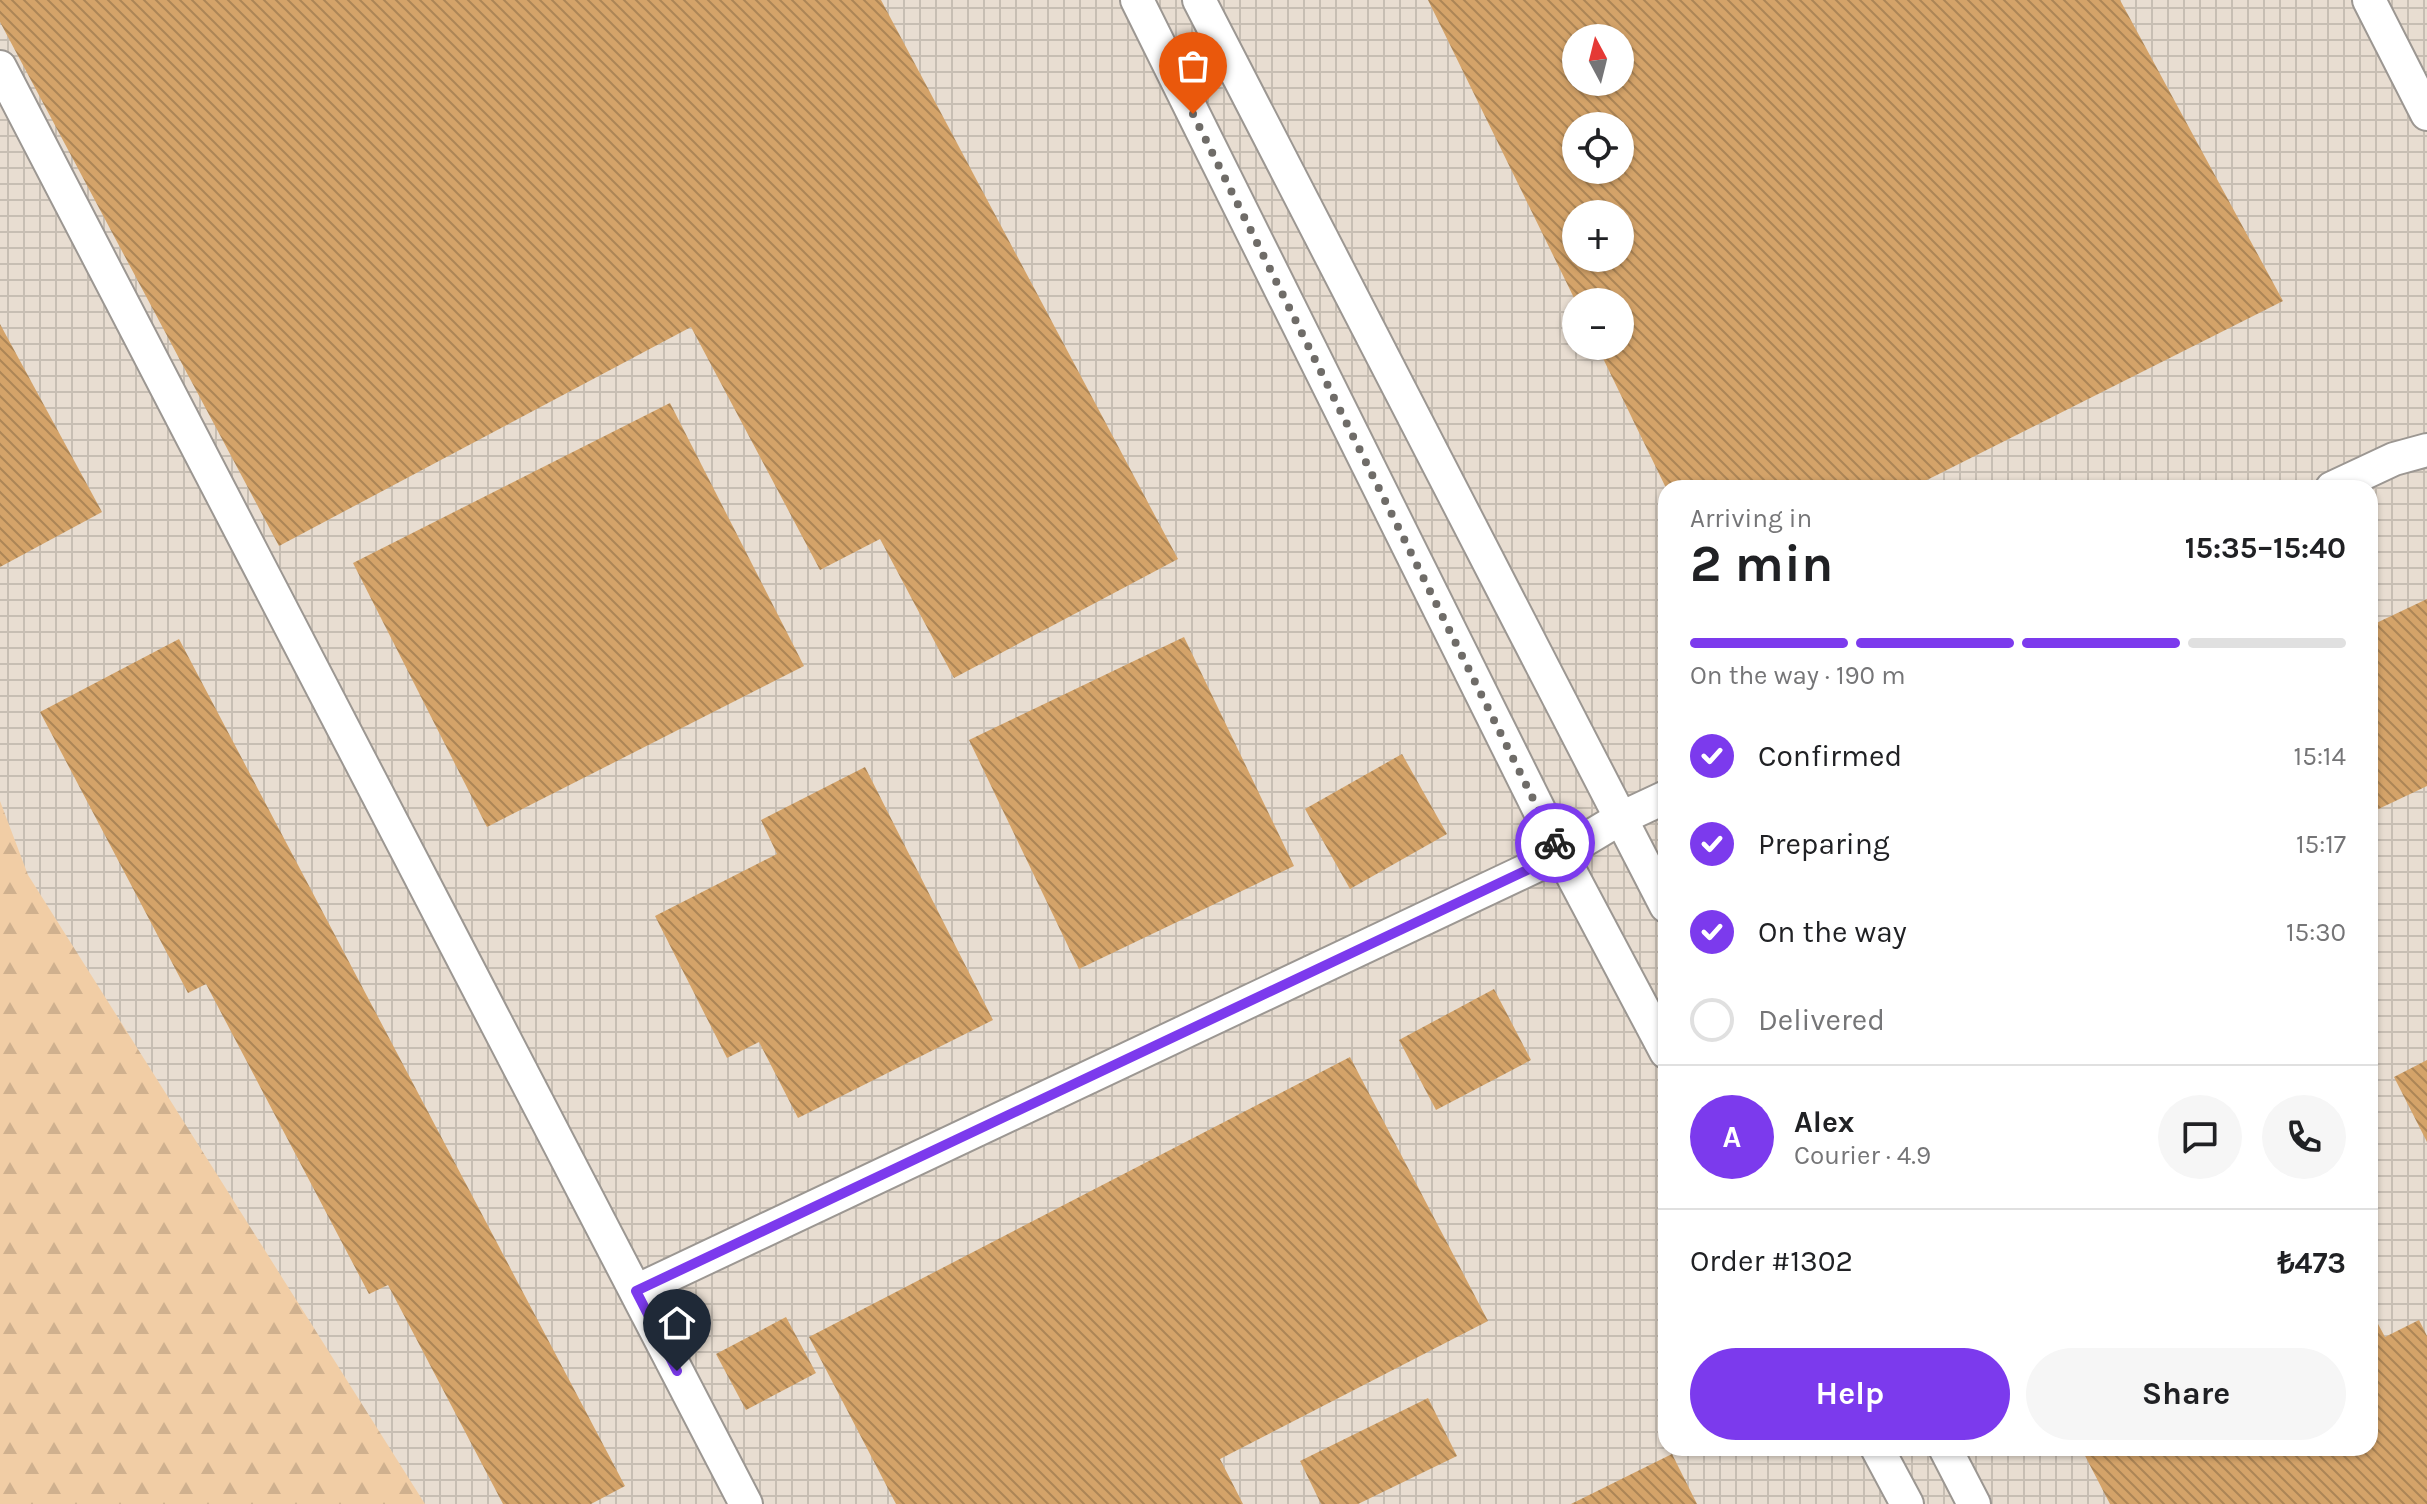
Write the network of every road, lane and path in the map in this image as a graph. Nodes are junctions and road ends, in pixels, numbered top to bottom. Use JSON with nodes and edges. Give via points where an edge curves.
{"nodes":[{"id":1,"x":1137,"y":0,"type":"edge"},
{"id":2,"x":1199,"y":0,"type":"edge"},
{"id":3,"x":2369,"y":0,"type":"edge"},
{"id":4,"x":0,"y":67,"type":"edge"},
{"id":5,"x":2427,"y":114,"type":"edge"},
{"id":6,"x":2427,"y":450,"type":"edge"},
{"id":7,"x":2349,"y":480,"type":"edge"},
{"id":8,"x":1658,"y":801,"type":"edge"},
{"id":9,"x":1621,"y":818,"type":"junction"},
{"id":10,"x":1561,"y":854,"type":"junction"},
{"id":11,"x":1658,"y":890,"type":"edge"},
{"id":12,"x":1658,"y":1037,"type":"edge"},
{"id":13,"x":636,"y":1291,"type":"junction"},
{"id":14,"x":1881,"y":1456,"type":"edge"},
{"id":15,"x":1949,"y":1456,"type":"edge"},
{"id":16,"x":746,"y":1504,"type":"edge"},
{"id":17,"x":1907,"y":1504,"type":"edge"},
{"id":18,"x":1974,"y":1504,"type":"edge"}],
"edges":[{"from":1,"to":10,"type":"street"},
{"from":2,"to":9,"type":"street"},
{"from":3,"to":5,"type":"street"},
{"from":4,"to":13,"type":"street"},
{"from":6,"to":7,"type":"street"},
{"from":8,"to":9,"type":"street"},
{"from":9,"to":10,"type":"street"},
{"from":9,"to":11,"type":"street"},
{"from":10,"to":12,"type":"street"},
{"from":10,"to":13,"type":"street"},
{"from":13,"to":16,"type":"street"},
{"from":14,"to":17,"type":"street"},
{"from":15,"to":18,"type":"street"}]}
